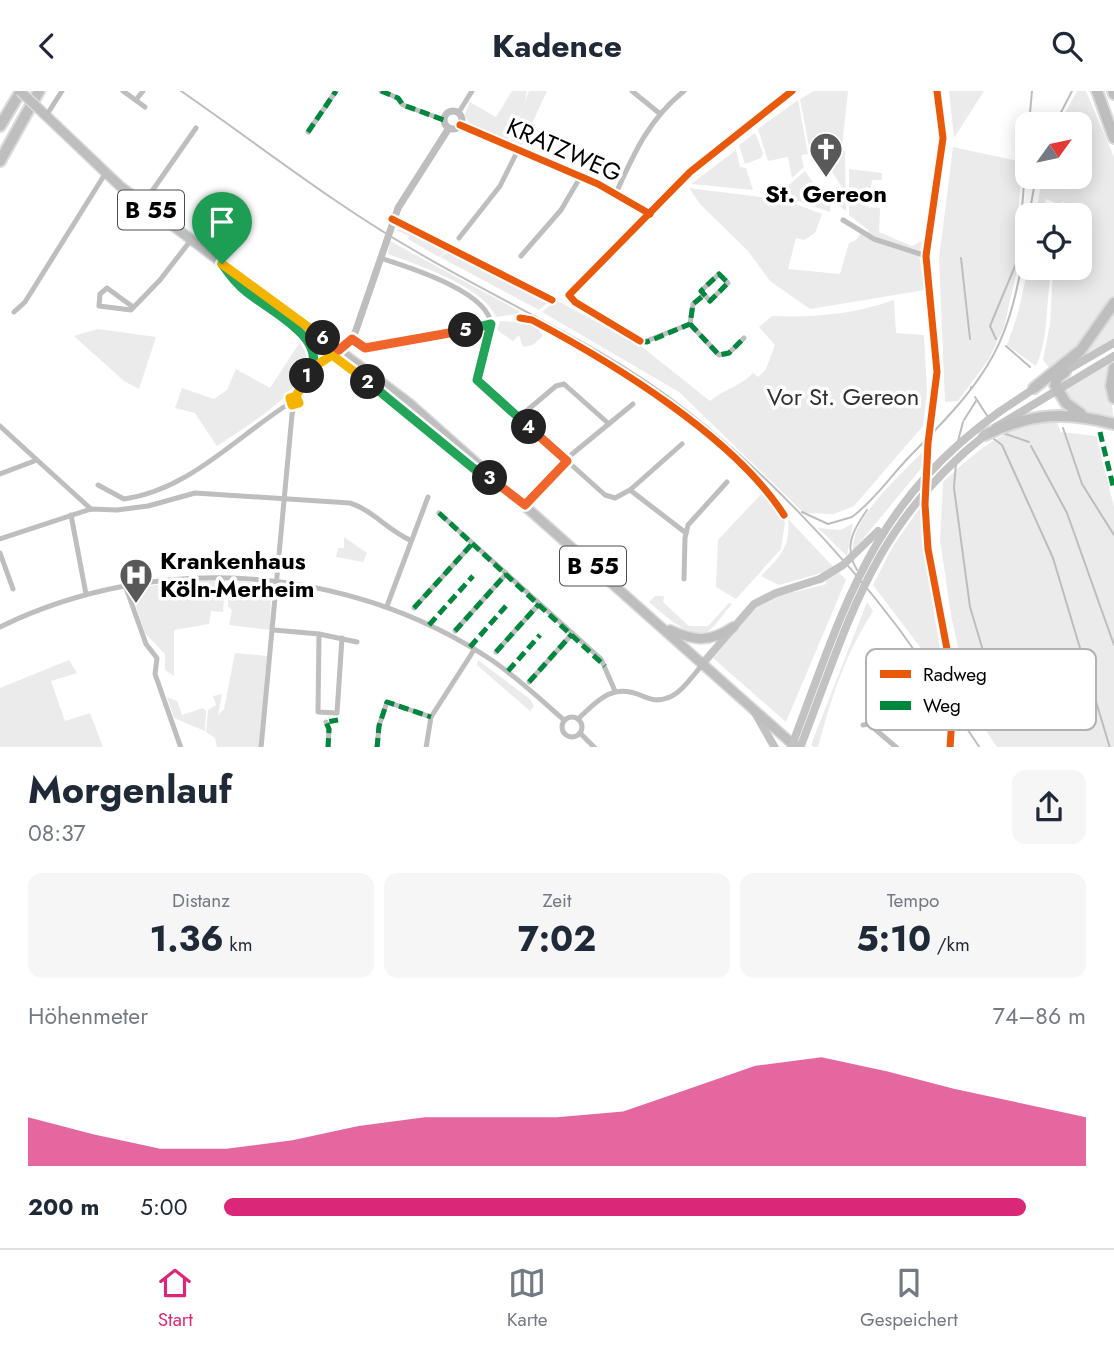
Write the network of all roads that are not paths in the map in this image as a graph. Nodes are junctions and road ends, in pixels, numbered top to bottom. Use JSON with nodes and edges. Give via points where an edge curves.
{"nodes":[{"id":1,"x":20,"y":91,"type":"edge"},
{"id":2,"x":40,"y":91,"type":"edge"},
{"id":3,"x":62,"y":91,"type":"edge"},
{"id":4,"x":123,"y":91,"type":"edge"},
{"id":5,"x":143,"y":91,"type":"edge"},
{"id":6,"x":336,"y":91,"type":"edge"},
{"id":7,"x":381,"y":91,"type":"edge"},
{"id":8,"x":472,"y":91,"type":"edge"},
{"id":9,"x":632,"y":91,"type":"edge"},
{"id":10,"x":684,"y":91,"type":"edge"},
{"id":11,"x":792,"y":91,"type":"edge"},
{"id":12,"x":937,"y":91,"type":"edge"},
{"id":13,"x":1097,"y":91,"type":"edge"},
{"id":14,"x":136,"y":100,"type":"junction"},
{"id":15,"x":145,"y":107,"type":"dead end"},
{"id":16,"x":459,"y":112,"type":"junction"},
{"id":17,"x":42,"y":113,"type":"junction"},
{"id":18,"x":659,"y":113,"type":"junction"},
{"id":19,"x":444,"y":120,"type":"junction"},
{"id":20,"x":460,"y":125,"type":"junction"},
{"id":21,"x":0,"y":126,"type":"edge"},
{"id":22,"x":196,"y":128,"type":"dead end"},
{"id":23,"x":449,"y":128,"type":"junction"},
{"id":24,"x":308,"y":132,"type":"dead end"},
{"id":25,"x":1113,"y":136,"type":"edge"},
{"id":26,"x":518,"y":150,"type":"junction"},
{"id":27,"x":0,"y":160,"type":"edge"},
{"id":28,"x":105,"y":174,"type":"junction"},
{"id":29,"x":580,"y":176,"type":"junction"},
{"id":30,"x":616,"y":193,"type":"junction"},
{"id":31,"x":143,"y":204,"type":"junction"},
{"id":32,"x":650,"y":214,"type":"junction"},
{"id":33,"x":843,"y":220,"type":"dead end"},
{"id":34,"x":459,"y":238,"type":"dead end"},
{"id":35,"x":191,"y":240,"type":"junction"},
{"id":36,"x":521,"y":255,"type":"dead end"},
{"id":37,"x":926,"y":256,"type":"junction"},
{"id":38,"x":379,"y":257,"type":"junction"},
{"id":39,"x":222,"y":264,"type":"junction"},
{"id":40,"x":705,"y":295,"type":"junction"},
{"id":41,"x":1114,"y":303,"type":"edge"},
{"id":42,"x":134,"y":307,"type":"junction"},
{"id":43,"x":15,"y":312,"type":"dead end"},
{"id":44,"x":491,"y":324,"type":"junction"},
{"id":45,"x":690,"y":324,"type":"junction"},
{"id":46,"x":305,"y":335,"type":"junction"},
{"id":47,"x":744,"y":338,"type":"dead end"},
{"id":48,"x":352,"y":339,"type":"junction"},
{"id":49,"x":1114,"y":343,"type":"edge"},
{"id":50,"x":336,"y":352,"type":"junction"},
{"id":51,"x":1114,"y":356,"type":"edge"},
{"id":52,"x":314,"y":367,"type":"junction"},
{"id":53,"x":1114,"y":368,"type":"edge"},
{"id":54,"x":1068,"y":370,"type":"junction"},
{"id":55,"x":1057,"y":388,"type":"junction"},
{"id":56,"x":1034,"y":389,"type":"junction"},
{"id":57,"x":1114,"y":398,"type":"edge"},
{"id":58,"x":292,"y":404,"type":"junction"},
{"id":59,"x":633,"y":404,"type":"dead end"},
{"id":60,"x":1084,"y":416,"type":"junction"},
{"id":61,"x":518,"y":418,"type":"junction"},
{"id":62,"x":1007,"y":422,"type":"junction"},
{"id":63,"x":609,"y":423,"type":"junction"},
{"id":64,"x":1114,"y":424,"type":"edge"},
{"id":65,"x":0,"y":426,"type":"edge"},
{"id":66,"x":985,"y":435,"type":"joint"},
{"id":67,"x":682,"y":444,"type":"dead end"},
{"id":68,"x":37,"y":460,"type":"junction"},
{"id":69,"x":567,"y":461,"type":"junction"},
{"id":70,"x":0,"y":474,"type":"edge"},
{"id":71,"x":727,"y":482,"type":"dead end"},
{"id":72,"x":98,"y":485,"type":"dead end"},
{"id":73,"x":631,"y":490,"type":"junction"},
{"id":74,"x":283,"y":497,"type":"junction"},
{"id":75,"x":428,"y":497,"type":"dead end"},
{"id":76,"x":525,"y":505,"type":"junction"},
{"id":77,"x":91,"y":509,"type":"junction"},
{"id":78,"x":439,"y":513,"type":"dead end"},
{"id":79,"x":71,"y":515,"type":"junction"},
{"id":80,"x":888,"y":522,"type":"junction"},
{"id":81,"x":686,"y":533,"type":"junction"},
{"id":82,"x":0,"y":539,"type":"edge"},
{"id":83,"x":410,"y":540,"type":"junction"},
{"id":84,"x":472,"y":544,"type":"junction"},
{"id":85,"x":0,"y":553,"type":"edge"},
{"id":86,"x":506,"y":574,"type":"junction"},
{"id":87,"x":684,"y":579,"type":"dead end"},
{"id":88,"x":277,"y":582,"type":"junction"},
{"id":89,"x":125,"y":585,"type":"junction"},
{"id":90,"x":13,"y":589,"type":"dead end"},
{"id":91,"x":86,"y":594,"type":"junction"},
{"id":92,"x":539,"y":604,"type":"junction"},
{"id":93,"x":387,"y":606,"type":"junction"},
{"id":94,"x":414,"y":608,"type":"dead end"},
{"id":95,"x":661,"y":626,"type":"junction"},
{"id":96,"x":0,"y":627,"type":"edge"},
{"id":97,"x":733,"y":627,"type":"junction"},
{"id":98,"x":274,"y":630,"type":"junction"},
{"id":99,"x":455,"y":631,"type":"dead end"},
{"id":100,"x":319,"y":634,"type":"junction"},
{"id":101,"x":572,"y":634,"type":"junction"},
{"id":102,"x":342,"y":638,"type":"junction"},
{"id":103,"x":357,"y":642,"type":"dead end"},
{"id":104,"x":947,"y":649,"type":"edge"},
{"id":105,"x":474,"y":650,"type":"junction"},
{"id":106,"x":496,"y":652,"type":"dead end"},
{"id":107,"x":704,"y":662,"type":"junction"},
{"id":108,"x":529,"y":682,"type":"dead end"},
{"id":109,"x":615,"y":691,"type":"junction"},
{"id":110,"x":749,"y":702,"type":"junction"},
{"id":111,"x":431,"y":717,"type":"junction"},
{"id":112,"x":578,"y":719,"type":"junction"},
{"id":113,"x":564,"y":720,"type":"junction"},
{"id":114,"x":326,"y":722,"type":"dead end"},
{"id":115,"x":866,"y":724,"type":"edge"},
{"id":116,"x":863,"y":725,"type":"dead end"},
{"id":117,"x":876,"y":730,"type":"edge"},
{"id":118,"x":580,"y":733,"type":"junction"},
{"id":119,"x":181,"y":747,"type":"edge"},
{"id":120,"x":261,"y":747,"type":"edge"},
{"id":121,"x":328,"y":747,"type":"edge"},
{"id":122,"x":377,"y":747,"type":"edge"},
{"id":123,"x":426,"y":747,"type":"edge"},
{"id":124,"x":595,"y":747,"type":"edge"},
{"id":125,"x":775,"y":747,"type":"edge"},
{"id":126,"x":796,"y":747,"type":"edge"},
{"id":127,"x":897,"y":747,"type":"edge"}],
"edges":[{"from":1,"to":17,"type":"main road","number":"B 55","bridge":true},
{"from":1,"to":21,"type":"highway"},
{"from":2,"to":27,"type":"highway"},
{"from":3,"to":17,"type":"street"},
{"from":4,"to":14,"type":"street"},
{"from":5,"to":14,"type":"street"},
{"from":6,"to":24,"type":"street"},
{"from":7,"to":19,"type":"street","via":[[398,98],[403,106]]},
{"from":8,"to":16,"type":"street"},
{"from":9,"to":18,"type":"street"},
{"from":10,"to":18,"type":"street"},
{"from":11,"to":32,"type":"street","via":[[690,172]]},
{"from":12,"to":37,"type":"street","via":[[943,138]]},
{"from":13,"to":25,"type":"highway"},
{"from":14,"to":15,"type":"street"},
{"from":16,"to":19,"type":"street","via":[[451,111]]},
{"from":16,"to":20,"type":"street"},
{"from":17,"to":28,"type":"main road","number":"B 55"},
{"from":18,"to":30,"type":"street"},
{"from":19,"to":23,"type":"street"},
{"from":20,"to":23,"type":"street"},
{"from":20,"to":26,"type":"street","name":"KRATZWEG"},
{"from":22,"to":31,"type":"street"},
{"from":23,"to":38,"type":"street","via":[[406,193]]},
{"from":26,"to":29,"type":"street","name":"KRATZWEG"},
{"from":26,"to":34,"type":"street","via":[[500,186]]},
{"from":28,"to":31,"type":"main road","number":"B 55"},
{"from":28,"to":43,"type":"street"},
{"from":29,"to":30,"type":"street","name":"KRATZWEG"},
{"from":29,"to":36,"type":"street","via":[[561,210]]},
{"from":30,"to":32,"type":"street","name":"KRATZWEG"},
{"from":31,"to":35,"type":"main road","number":"B 55"},
{"from":32,"to":45,"type":"street","via":[[569,295],[640,341]]},
{"from":33,"to":37,"type":"street","via":[[874,239]]},
{"from":35,"to":39,"type":"main road","number":"B 55"},
{"from":35,"to":42,"type":"street"},
{"from":37,"to":104,"type":"street","via":[[937,372],[928,443],[926,523]]},
{"from":38,"to":44,"type":"street","via":[[475,299],[487,309]]},
{"from":38,"to":48,"type":"street"},
{"from":39,"to":46,"type":"main road","number":"B 55","via":[[246,292]]},
{"from":39,"to":50,"type":"main road","number":"B 55"},
{"from":40,"to":40,"type":"street","via":[[701,291],[719,274],[728,283],[710,300]]},
{"from":40,"to":45,"type":"street","via":[[693,304]]},
{"from":41,"to":56,"type":"highway","via":[[1081,350]]},
{"from":42,"to":42,"type":"street","via":[[99,306],[100,294],[107,288]]},
{"from":44,"to":48,"type":"street","via":[[365,348]]},
{"from":44,"to":61,"type":"street","via":[[477,380]]},
{"from":45,"to":47,"type":"street","via":[[719,355],[729,353]]},
{"from":46,"to":50,"type":"main road","number":"B 55"},
{"from":46,"to":52,"type":"street"},
{"from":48,"to":50,"type":"street"},
{"from":49,"to":54,"type":"main road"},
{"from":50,"to":52,"type":"street"},
{"from":50,"to":76,"type":"main road","number":"B 55","via":[[409,403]]},
{"from":51,"to":55,"type":"main road"},
{"from":52,"to":58,"type":"street","via":[[296,396],[290,397]]},
{"from":53,"to":57,"type":"highway"},
{"from":54,"to":55,"type":"highway","via":[[1057,378]]},
{"from":54,"to":56,"type":"main road"},
{"from":55,"to":60,"type":"highway","via":[[1070,407]]},
{"from":55,"to":62,"type":"main road"},
{"from":56,"to":80,"type":"main road","bridge":true,"via":[[940,460]]},
{"from":58,"to":72,"type":"street","via":[[159,491],[124,499]]},
{"from":58,"to":74,"type":"street"},
{"from":59,"to":63,"type":"street"},
{"from":60,"to":62,"type":"highway","via":[[1042,415]]},
{"from":60,"to":64,"type":"highway"},
{"from":61,"to":63,"type":"street","via":[[564,384]]},
{"from":61,"to":69,"type":"street"},
{"from":62,"to":66,"type":"highway"},
{"from":63,"to":69,"type":"street"},
{"from":65,"to":68,"type":"street"},
{"from":66,"to":126,"type":"main road","bridge":true,"via":[[932,482],[885,543]]},
{"from":67,"to":73,"type":"street"},
{"from":68,"to":70,"type":"street"},
{"from":68,"to":77,"type":"street"},
{"from":69,"to":73,"type":"street","via":[[609,497]]},
{"from":69,"to":76,"type":"street"},
{"from":71,"to":81,"type":"street"},
{"from":73,"to":81,"type":"street"},
{"from":74,"to":77,"type":"street","via":[[206,492],[148,506]]},
{"from":74,"to":83,"type":"street","via":[[359,506],[393,533]]},
{"from":74,"to":88,"type":"street"},
{"from":75,"to":83,"type":"street"},
{"from":76,"to":95,"type":"main road","number":"B 55"},
{"from":77,"to":79,"type":"street"},
{"from":78,"to":84,"type":"street"},
{"from":79,"to":82,"type":"street"},
{"from":79,"to":91,"type":"street"},
{"from":80,"to":97,"type":"main road","bridge":true,"via":[[820,579],[763,598]]},
{"from":80,"to":126,"type":"main road","bridge":true,"via":[[852,591]]},
{"from":81,"to":87,"type":"street"},
{"from":83,"to":93,"type":"street"},
{"from":84,"to":86,"type":"street"},
{"from":84,"to":94,"type":"street"},
{"from":85,"to":90,"type":"street"},
{"from":86,"to":92,"type":"street"},
{"from":86,"to":99,"type":"street"},
{"from":88,"to":89,"type":"street","via":[[227,577]]},
{"from":88,"to":93,"type":"street"},
{"from":88,"to":98,"type":"street"},
{"from":89,"to":91,"type":"street"},
{"from":89,"to":119,"type":"street","via":[[146,644],[156,655],[155,674]]},
{"from":91,"to":96,"type":"street"},
{"from":92,"to":101,"type":"street"},
{"from":92,"to":106,"type":"street"},
{"from":93,"to":105,"type":"street"},
{"from":95,"to":97,"type":"main road","number":"B 55","via":[[701,640],[713,639]]},
{"from":95,"to":107,"type":"main road","number":"B 55"},
{"from":97,"to":107,"type":"main road"},
{"from":98,"to":100,"type":"street"},
{"from":98,"to":120,"type":"street"},
{"from":100,"to":102,"type":"street"},
{"from":100,"to":102,"type":"street","via":[[318,712],[337,713]]},
{"from":101,"to":108,"type":"street"},
{"from":101,"to":109,"type":"street","via":[[603,662]]},
{"from":102,"to":103,"type":"street"},
{"from":105,"to":111,"type":"street"},
{"from":105,"to":113,"type":"street","via":[[508,671]]},
{"from":107,"to":109,"type":"street","via":[[668,698],[654,700]]},
{"from":107,"to":110,"type":"main road","number":"B 55"},
{"from":109,"to":112,"type":"street"},
{"from":110,"to":125,"type":"main road"},
{"from":110,"to":126,"type":"main road","number":"B 55"},
{"from":111,"to":122,"type":"street","via":[[387,702]]},
{"from":111,"to":123,"type":"street"},
{"from":112,"to":113,"type":"street"},
{"from":112,"to":118,"type":"street"},
{"from":113,"to":118,"type":"street","via":[[565,735]]},
{"from":114,"to":121,"type":"street"},
{"from":115,"to":116,"type":"street"},
{"from":117,"to":127,"type":"street"},
{"from":118,"to":124,"type":"street"}]}
